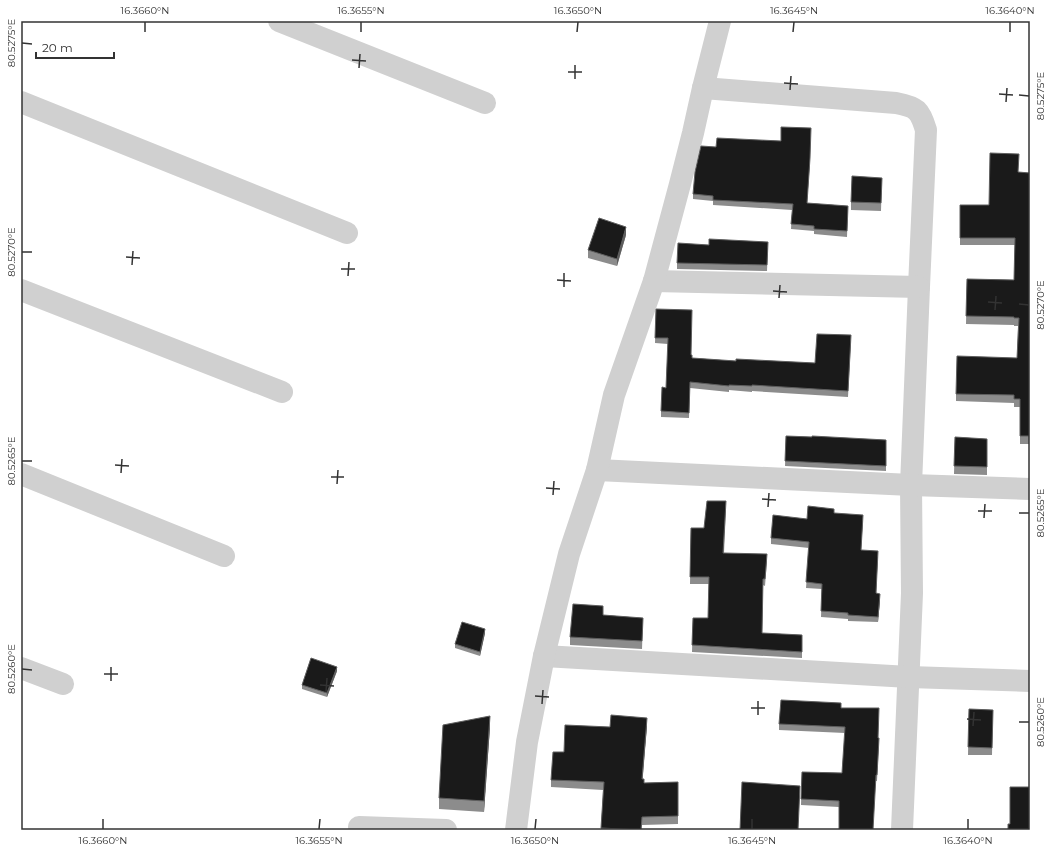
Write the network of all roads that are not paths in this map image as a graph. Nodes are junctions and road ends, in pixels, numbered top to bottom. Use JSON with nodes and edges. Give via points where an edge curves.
{"nodes":[{"id":1,"x":279,"y":21,"type":"edge"},
{"id":2,"x":720,"y":21,"type":"edge"},
{"id":3,"x":703,"y":88,"type":"junction"},
{"id":4,"x":21,"y":102,"type":"edge"},
{"id":5,"x":485,"y":103,"type":"dead end"},
{"id":6,"x":347,"y":233,"type":"dead end"},
{"id":7,"x":654,"y":281,"type":"junction"},
{"id":8,"x":919,"y":287,"type":"junction"},
{"id":9,"x":21,"y":290,"type":"edge"},
{"id":10,"x":282,"y":392,"type":"dead end"},
{"id":11,"x":597,"y":470,"type":"junction"},
{"id":12,"x":21,"y":474,"type":"edge"},
{"id":13,"x":912,"y":485,"type":"junction"},
{"id":14,"x":1030,"y":489,"type":"edge"},
{"id":15,"x":224,"y":556,"type":"dead end"},
{"id":16,"x":544,"y":656,"type":"junction"},
{"id":17,"x":21,"y":668,"type":"edge"},
{"id":18,"x":909,"y":677,"type":"junction"},
{"id":19,"x":1030,"y":681,"type":"edge"},
{"id":20,"x":63,"y":684,"type":"dead end"},
{"id":21,"x":358,"y":827,"type":"dead end"},
{"id":22,"x":446,"y":830,"type":"edge"},
{"id":23,"x":516,"y":830,"type":"edge"},
{"id":24,"x":902,"y":830,"type":"edge"}],
"edges":[{"from":1,"to":5,"type":"street"},
{"from":2,"to":3,"type":"street"},
{"from":3,"to":7,"type":"street","via":[[692,141]]},
{"from":3,"to":8,"type":"street","via":[[896,103],[916,109],[926,130]]},
{"from":4,"to":6,"type":"street"},
{"from":7,"to":8,"type":"street"},
{"from":7,"to":11,"type":"street","via":[[614,395]]},
{"from":8,"to":13,"type":"street"},
{"from":9,"to":10,"type":"street"},
{"from":11,"to":13,"type":"street"},
{"from":11,"to":16,"type":"street","via":[[569,554]]},
{"from":12,"to":15,"type":"street"},
{"from":13,"to":14,"type":"street"},
{"from":13,"to":18,"type":"street"},
{"from":16,"to":18,"type":"street"},
{"from":16,"to":23,"type":"street","via":[[527,742]]},
{"from":17,"to":20,"type":"street"},
{"from":18,"to":19,"type":"street"},
{"from":18,"to":24,"type":"street"},
{"from":21,"to":22,"type":"street"}]}
